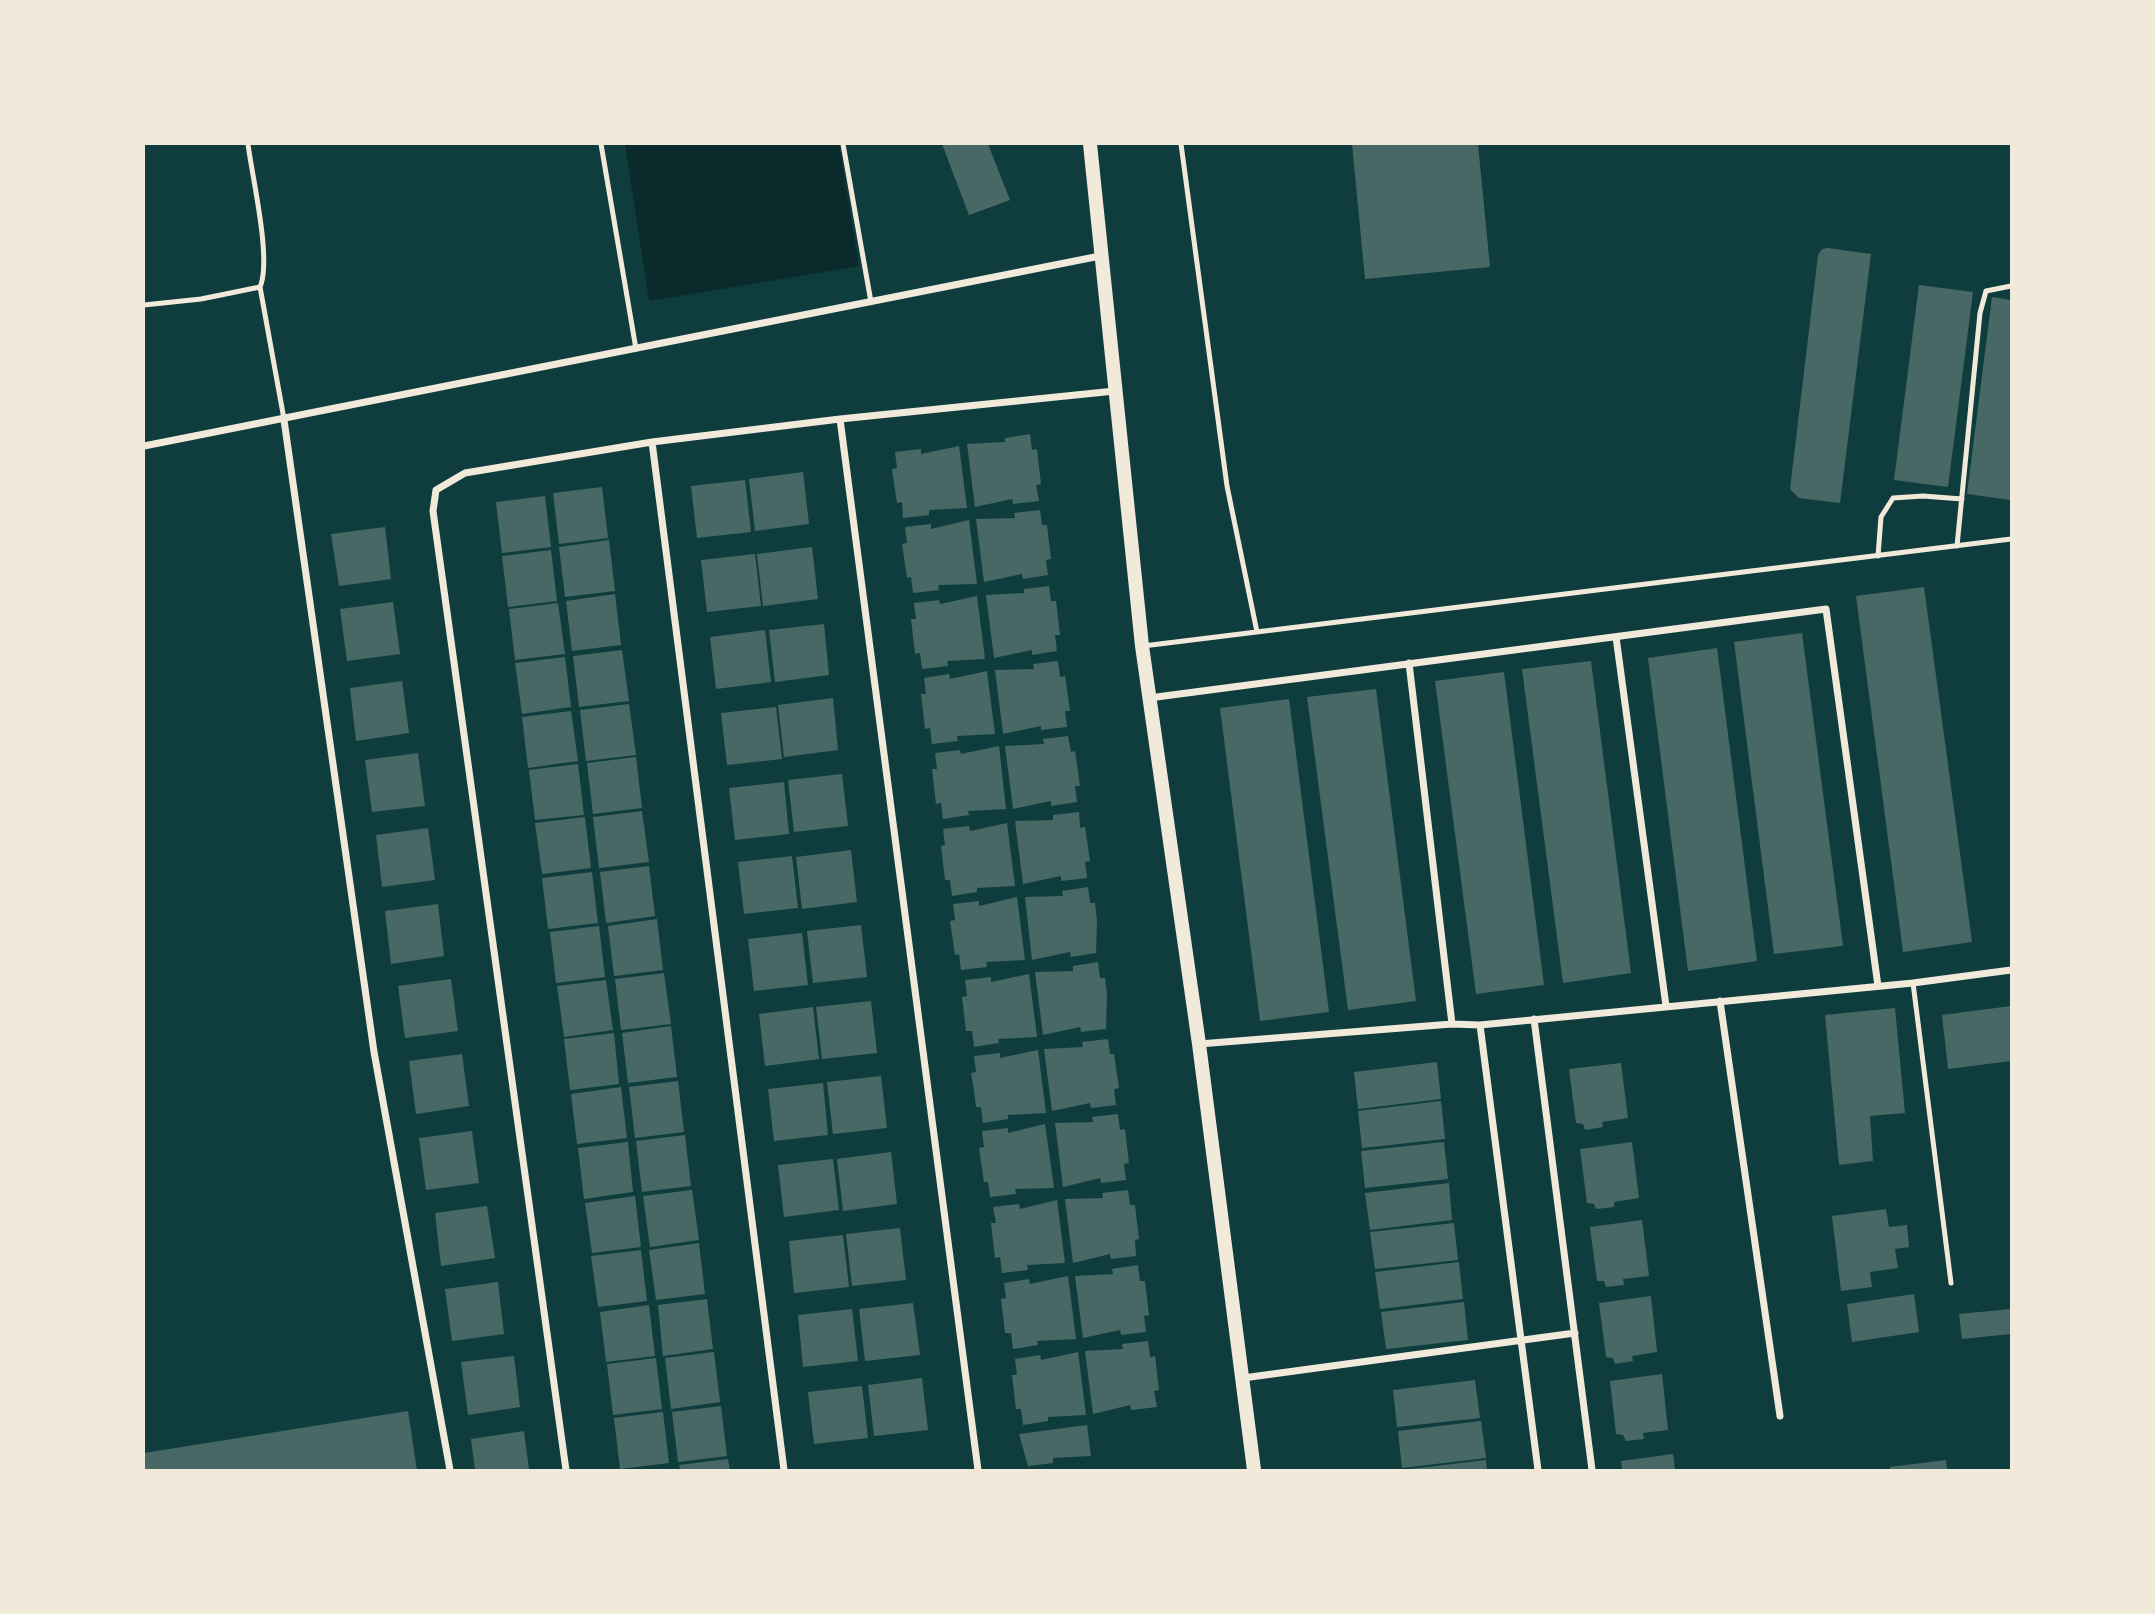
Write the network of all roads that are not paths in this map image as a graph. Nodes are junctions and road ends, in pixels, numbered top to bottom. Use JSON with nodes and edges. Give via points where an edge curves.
{"nodes":[{"id":1,"x":248,"y":144,"type":"edge"},
{"id":2,"x":601,"y":144,"type":"edge"},
{"id":3,"x":843,"y":144,"type":"edge"},
{"id":4,"x":1090,"y":144,"type":"edge"},
{"id":5,"x":1181,"y":144,"type":"edge"},
{"id":6,"x":1100,"y":256,"type":"junction"},
{"id":7,"x":2011,"y":286,"type":"edge"},
{"id":8,"x":260,"y":287,"type":"junction"},
{"id":9,"x":871,"y":302,"type":"junction"},
{"id":10,"x":144,"y":305,"type":"edge"},
{"id":11,"x":636,"y":349,"type":"junction"},
{"id":12,"x":1116,"y":391,"type":"junction"},
{"id":13,"x":840,"y":419,"type":"junction"},
{"id":14,"x":284,"y":420,"type":"junction"},
{"id":15,"x":652,"y":442,"type":"junction"},
{"id":16,"x":144,"y":446,"type":"edge"},
{"id":17,"x":1962,"y":499,"type":"junction"},
{"id":18,"x":2011,"y":540,"type":"edge"},
{"id":19,"x":1957,"y":546,"type":"junction"},
{"id":20,"x":1878,"y":556,"type":"junction"},
{"id":21,"x":1257,"y":632,"type":"junction"},
{"id":22,"x":1616,"y":637,"type":"junction"},
{"id":23,"x":1142,"y":646,"type":"junction"},
{"id":24,"x":1409,"y":663,"type":"junction"},
{"id":25,"x":1148,"y":699,"type":"junction"},
{"id":26,"x":2011,"y":970,"type":"edge"},
{"id":27,"x":1913,"y":983,"type":"junction"},
{"id":28,"x":1878,"y":986,"type":"junction"},
{"id":29,"x":1720,"y":1001,"type":"junction"},
{"id":30,"x":1666,"y":1006,"type":"junction"},
{"id":31,"x":1534,"y":1019,"type":"junction"},
{"id":32,"x":1451,"y":1024,"type":"junction"},
{"id":33,"x":1480,"y":1024,"type":"junction"},
{"id":34,"x":1199,"y":1044,"type":"junction"},
{"id":35,"x":1951,"y":1283,"type":"dead end"},
{"id":36,"x":1575,"y":1333,"type":"junction"},
{"id":37,"x":1521,"y":1340,"type":"junction"},
{"id":38,"x":1243,"y":1378,"type":"junction"},
{"id":39,"x":1780,"y":1416,"type":"dead end"},
{"id":40,"x":450,"y":1471,"type":"edge"},
{"id":41,"x":566,"y":1471,"type":"edge"},
{"id":42,"x":784,"y":1471,"type":"edge"},
{"id":43,"x":978,"y":1471,"type":"edge"},
{"id":44,"x":1254,"y":1471,"type":"edge"},
{"id":45,"x":1538,"y":1471,"type":"edge"},
{"id":46,"x":1592,"y":1471,"type":"edge"}],
"edges":[{"from":1,"to":8,"type":"lane","via":[[265,275]]},
{"from":2,"to":11,"type":"lane"},
{"from":3,"to":9,"type":"lane"},
{"from":4,"to":6,"type":"main road"},
{"from":5,"to":21,"type":"lane","via":[[1227,486]]},
{"from":6,"to":9,"type":"street"},
{"from":6,"to":12,"type":"main road"},
{"from":7,"to":17,"type":"lane","via":[[1986,290],[1980,313]]},
{"from":8,"to":10,"type":"lane"},
{"from":8,"to":14,"type":"lane"},
{"from":9,"to":11,"type":"street"},
{"from":11,"to":14,"type":"street"},
{"from":12,"to":13,"type":"street"},
{"from":12,"to":23,"type":"main road"},
{"from":13,"to":15,"type":"street"},
{"from":13,"to":43,"type":"street"},
{"from":14,"to":16,"type":"street"},
{"from":14,"to":40,"type":"street","via":[[374,1052]]},
{"from":15,"to":41,"type":"street","via":[[465,473],[436,490],[433,511]]},
{"from":15,"to":42,"type":"street"},
{"from":17,"to":19,"type":"lane"},
{"from":17,"to":20,"type":"lane","via":[[1893,498],[1881,517]]},
{"from":18,"to":19,"type":"lane"},
{"from":19,"to":20,"type":"lane"},
{"from":20,"to":21,"type":"lane"},
{"from":21,"to":23,"type":"lane"},
{"from":22,"to":24,"type":"street"},
{"from":22,"to":28,"type":"street","via":[[1826,609]]},
{"from":22,"to":30,"type":"street"},
{"from":23,"to":25,"type":"main road"},
{"from":24,"to":25,"type":"street"},
{"from":24,"to":32,"type":"street"},
{"from":25,"to":34,"type":"main road"},
{"from":26,"to":27,"type":"street"},
{"from":27,"to":28,"type":"street"},
{"from":27,"to":35,"type":"lane"},
{"from":28,"to":29,"type":"street"},
{"from":29,"to":30,"type":"street"},
{"from":29,"to":39,"type":"street"},
{"from":30,"to":31,"type":"street"},
{"from":31,"to":33,"type":"street"},
{"from":31,"to":36,"type":"street"},
{"from":32,"to":33,"type":"street"},
{"from":32,"to":34,"type":"street"},
{"from":33,"to":37,"type":"street"},
{"from":34,"to":38,"type":"main road"},
{"from":36,"to":37,"type":"street"},
{"from":36,"to":46,"type":"street"},
{"from":37,"to":38,"type":"street"},
{"from":37,"to":45,"type":"street"},
{"from":38,"to":44,"type":"main road"}]}
